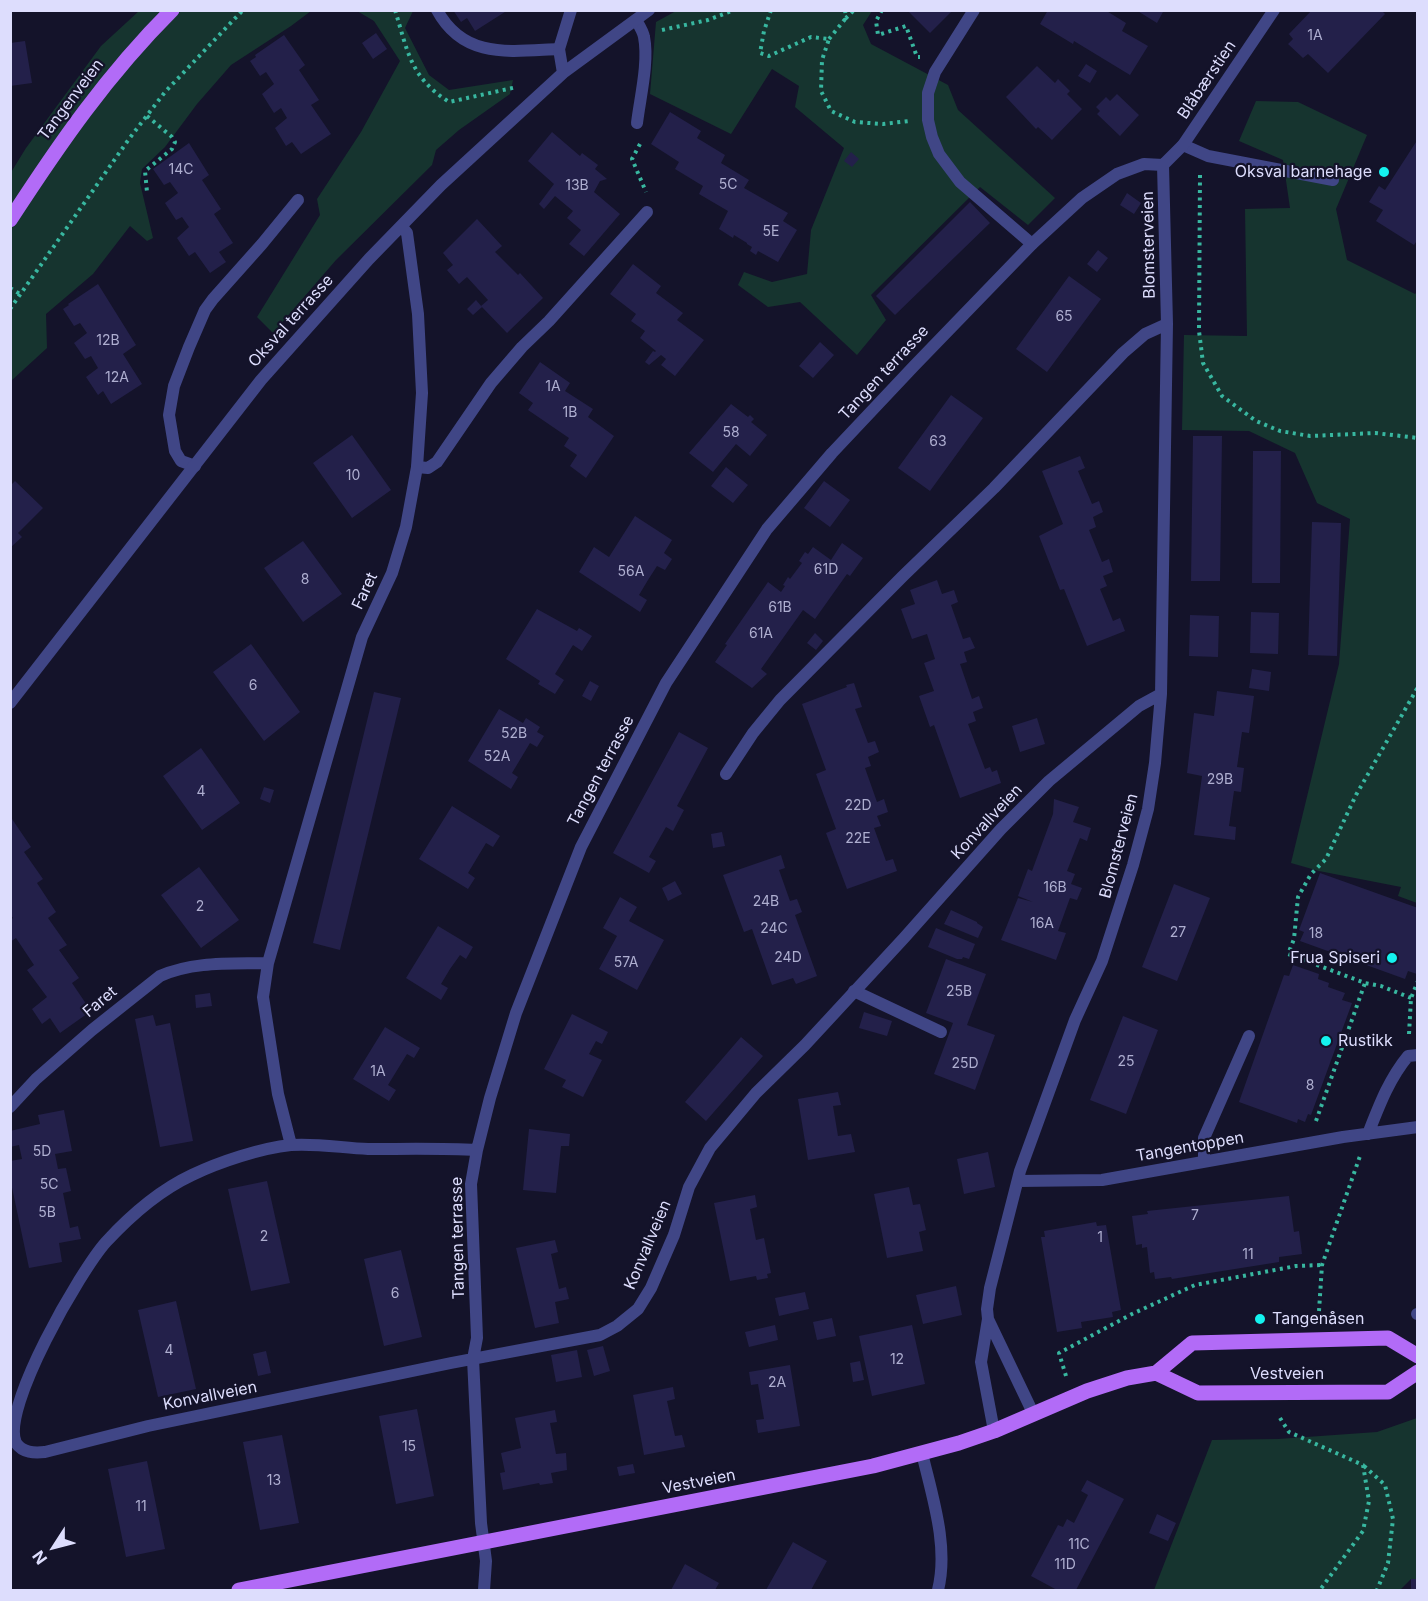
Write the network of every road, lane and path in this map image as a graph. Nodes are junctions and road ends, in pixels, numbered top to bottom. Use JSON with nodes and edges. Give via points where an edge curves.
{"nodes":[{"id":1,"x":172,"y":10,"type":"edge"},
{"id":2,"x":243,"y":10,"type":"edge"},
{"id":3,"x":395,"y":10,"type":"edge"},
{"id":4,"x":437,"y":10,"type":"edge"},
{"id":5,"x":571,"y":10,"type":"edge"},
{"id":6,"x":649,"y":10,"type":"edge"},
{"id":7,"x":734,"y":10,"type":"edge"},
{"id":8,"x":771,"y":10,"type":"edge"},
{"id":9,"x":845,"y":10,"type":"edge"},
{"id":10,"x":854,"y":10,"type":"edge"},
{"id":11,"x":882,"y":10,"type":"edge"},
{"id":12,"x":974,"y":10,"type":"edge"},
{"id":13,"x":1274,"y":10,"type":"edge"},
{"id":14,"x":846,"y":18,"type":"junction"},
{"id":15,"x":636,"y":20,"type":"junction"},
{"id":16,"x":644,"y":33,"type":"junction"},
{"id":17,"x":829,"y":39,"type":"junction"},
{"id":18,"x":559,"y":49,"type":"junction"},
{"id":19,"x":947,"y":51,"type":"junction"},
{"id":20,"x":563,"y":73,"type":"junction"},
{"id":21,"x":540,"y":94,"type":"junction"},
{"id":22,"x":147,"y":116,"type":"junction"},
{"id":23,"x":928,"y":120,"type":"junction"},
{"id":24,"x":637,"y":123,"type":"dead end"},
{"id":25,"x":640,"y":144,"type":"dead end"},
{"id":26,"x":1183,"y":145,"type":"junction"},
{"id":27,"x":1195,"y":150,"type":"junction"},
{"id":28,"x":1162,"y":165,"type":"junction"},
{"id":29,"x":1333,"y":180,"type":"dead end"},
{"id":30,"x":645,"y":187,"type":"dead end"},
{"id":31,"x":147,"y":192,"type":"dead end"},
{"id":32,"x":297,"y":200,"type":"dead end"},
{"id":33,"x":647,"y":212,"type":"dead end"},
{"id":34,"x":10,"y":220,"type":"edge"},
{"id":35,"x":401,"y":226,"type":"junction"},
{"id":36,"x":1032,"y":244,"type":"junction"},
{"id":37,"x":10,"y":288,"type":"edge"},
{"id":38,"x":20,"y":294,"type":"junction"},
{"id":39,"x":10,"y":309,"type":"edge"},
{"id":40,"x":1167,"y":324,"type":"junction"},
{"id":41,"x":1418,"y":438,"type":"edge"},
{"id":42,"x":195,"y":466,"type":"junction"},
{"id":43,"x":417,"y":467,"type":"junction"},
{"id":44,"x":1418,"y":687,"type":"edge"},
{"id":45,"x":1161,"y":694,"type":"junction"},
{"id":46,"x":10,"y":703,"type":"edge"},
{"id":47,"x":726,"y":774,"type":"dead end"},
{"id":48,"x":268,"y":963,"type":"junction"},
{"id":49,"x":1418,"y":981,"type":"edge"},
{"id":50,"x":1365,"y":983,"type":"junction"},
{"id":51,"x":854,"y":991,"type":"junction"},
{"id":52,"x":1411,"y":998,"type":"junction"},
{"id":53,"x":941,"y":1032,"type":"dead end"},
{"id":54,"x":1249,"y":1036,"type":"dead end"},
{"id":55,"x":1413,"y":1055,"type":"edge"},
{"id":56,"x":10,"y":1107,"type":"edge"},
{"id":57,"x":1418,"y":1127,"type":"edge"},
{"id":58,"x":1368,"y":1134,"type":"junction"},
{"id":59,"x":1308,"y":1143,"type":"junction"},
{"id":60,"x":291,"y":1145,"type":"junction"},
{"id":61,"x":477,"y":1150,"type":"junction"},
{"id":62,"x":1204,"y":1161,"type":"junction"},
{"id":63,"x":1018,"y":1181,"type":"junction"},
{"id":64,"x":1322,"y":1265,"type":"junction"},
{"id":65,"x":1319,"y":1311,"type":"dead end"},
{"id":66,"x":988,"y":1319,"type":"junction"},
{"id":67,"x":1418,"y":1356,"type":"edge"},
{"id":68,"x":473,"y":1359,"type":"junction"},
{"id":69,"x":1418,"y":1372,"type":"edge"},
{"id":70,"x":1156,"y":1373,"type":"junction"},
{"id":71,"x":1066,"y":1376,"type":"dead end"},
{"id":72,"x":1033,"y":1413,"type":"junction"},
{"id":73,"x":1280,"y":1418,"type":"dead end"},
{"id":74,"x":994,"y":1431,"type":"junction"},
{"id":75,"x":922,"y":1453,"type":"junction"},
{"id":76,"x":1363,"y":1465,"type":"junction"},
{"id":77,"x":485,"y":1542,"type":"junction"},
{"id":78,"x":239,"y":1590,"type":"edge"},
{"id":79,"x":484,"y":1590,"type":"edge"},
{"id":80,"x":938,"y":1590,"type":"edge"},
{"id":81,"x":1320,"y":1590,"type":"edge"},
{"id":82,"x":1377,"y":1590,"type":"edge"}],
"edges":[{"from":1,"to":34,"type":"main road","name":"Tangenveien","via":[[89,103]]},
{"from":2,"to":22,"type":"path","via":[[197,56]]},
{"from":3,"to":21,"type":"path","via":[[418,74],[449,102],[510,87],[531,86]]},
{"from":4,"to":18,"type":"street","via":[[449,27],[480,48]]},
{"from":5,"to":18,"type":"street"},
{"from":6,"to":15,"type":"street","name":"Oksval terrasse"},
{"from":7,"to":16,"type":"path","via":[[708,20]]},
{"from":8,"to":17,"type":"path","via":[[760,52],[769,56],[811,37]]},
{"from":9,"to":14,"type":"path"},
{"from":10,"to":14,"type":"path"},
{"from":11,"to":19,"type":"path","via":[[876,21],[878,35],[906,26],[917,57]]},
{"from":12,"to":19,"type":"street"},
{"from":13,"to":26,"type":"street","name":"Blåbærstien"},
{"from":14,"to":17,"type":"path"},
{"from":15,"to":16,"type":"street"},
{"from":15,"to":20,"type":"street","name":"Oksval terrasse"},
{"from":16,"to":24,"type":"street"},
{"from":17,"to":23,"type":"path","via":[[822,60],[821,91],[831,111],[855,122]]},
{"from":18,"to":20,"type":"street"},
{"from":19,"to":23,"type":"street","via":[[928,93]]},
{"from":20,"to":21,"type":"street","name":"Oksval terrasse"},
{"from":21,"to":35,"type":"street","name":"Oksval terrasse"},
{"from":22,"to":31,"type":"path","via":[[175,142],[172,150],[145,171]]},
{"from":22,"to":38,"type":"path"},
{"from":23,"to":36,"type":"street","via":[[939,154],[960,182]]},
{"from":25,"to":30,"type":"path","via":[[632,159]]},
{"from":26,"to":27,"type":"street"},
{"from":26,"to":28,"type":"street","name":"Blåbærstien"},
{"from":27,"to":29,"type":"street","via":[[1208,156]]},
{"from":27,"to":41,"type":"path","via":[[1201,178],[1199,331],[1203,363],[1222,396],[1256,421],[1280,430],[1310,436],[1375,433]]},
{"from":28,"to":36,"type":"street","name":"Tangen terrasse","via":[[1144,164],[1117,174],[1082,198]]},
{"from":28,"to":40,"type":"street","name":"Blomsterveien"},
{"from":32,"to":42,"type":"street","via":[[213,299],[174,386],[169,415],[175,451],[181,461]]},
{"from":33,"to":43,"type":"street","via":[[491,383],[437,462],[428,468]]},
{"from":35,"to":42,"type":"street","name":"Oksval terrasse","via":[[261,380]]},
{"from":35,"to":43,"type":"street","name":"Faret","via":[[406,233],[418,314],[422,393]]},
{"from":36,"to":61,"type":"street","name":"Tangen terrasse","via":[[832,453],[767,530],[666,683],[581,847],[516,1013]]},
{"from":37,"to":38,"type":"path"},
{"from":38,"to":39,"type":"path"},
{"from":40,"to":45,"type":"street","name":"Blomsterveien"},
{"from":40,"to":47,"type":"street","via":[[1145,334],[1123,353],[994,488],[780,700]]},
{"from":42,"to":46,"type":"street","name":"Oksval terrasse"},
{"from":43,"to":48,"type":"street","name":"Faret","via":[[406,527],[392,573],[362,637]]},
{"from":44,"to":50,"type":"path","via":[[1356,795],[1326,859],[1311,874],[1298,897],[1294,939],[1288,954]]},
{"from":45,"to":51,"type":"street","name":"Konvallveien","via":[[1139,706],[1049,781]]},
{"from":45,"to":63,"type":"street","name":"Blomsterveien","via":[[1148,809],[1133,865],[1102,961],[1075,1020]]},
{"from":48,"to":56,"type":"street","name":"Faret","via":[[199,965],[160,976],[92,1030]]},
{"from":48,"to":60,"type":"street","name":"Faret","via":[[263,997],[278,1094]]},
{"from":49,"to":52,"type":"path"},
{"from":50,"to":52,"type":"path"},
{"from":50,"to":59,"type":"path"},
{"from":51,"to":53,"type":"street"},
{"from":51,"to":68,"type":"street","name":"Konvallveien","via":[[756,1093],[710,1148],[689,1187],[651,1288],[638,1309],[600,1335]]},
{"from":52,"to":55,"type":"path"},
{"from":54,"to":62,"type":"street","via":[[1204,1138]]},
{"from":55,"to":58,"type":"street","via":[[1400,1066],[1385,1091]]},
{"from":57,"to":58,"type":"street","name":"Tangentoppen"},
{"from":58,"to":59,"type":"street","name":"Tangentoppen"},
{"from":58,"to":64,"type":"path"},
{"from":59,"to":62,"type":"street","name":"Tangentoppen"},
{"from":60,"to":61,"type":"street","name":"Konvallveien"},
{"from":60,"to":68,"type":"street","name":"Konvallveien","via":[[228,1161],[191,1176],[147,1204],[106,1243],[80,1276],[26,1372],[14,1413],[15,1442],[32,1453],[45,1452],[148,1426]]},
{"from":61,"to":68,"type":"street","name":"Tangen terrasse","via":[[471,1184],[477,1338]]},
{"from":62,"to":63,"type":"street","name":"Tangentoppen","via":[[1102,1180]]},
{"from":63,"to":66,"type":"street","name":"Blomsterveien","via":[[990,1288]]},
{"from":64,"to":65,"type":"path"},
{"from":64,"to":71,"type":"path","via":[[1296,1266],[1195,1285],[1059,1353]]},
{"from":66,"to":72,"type":"street","name":"Blomsterveien"},
{"from":66,"to":74,"type":"street","name":"Blomsterveien","via":[[981,1362]]},
{"from":67,"to":70,"type":"main road","name":"Vestveien","via":[[1388,1338],[1192,1343]]},
{"from":68,"to":77,"type":"street","name":"Tangen terrasse"},
{"from":69,"to":70,"type":"main road","name":"Vestveien","via":[[1388,1392],[1198,1393]]},
{"from":70,"to":72,"type":"main road","name":"Vestveien","via":[[1087,1391]]},
{"from":72,"to":74,"type":"main road","name":"Vestveien"},
{"from":73,"to":76,"type":"path","via":[[1289,1432]]},
{"from":74,"to":75,"type":"main road","name":"Vestveien"},
{"from":75,"to":77,"type":"main road","name":"Vestveien"},
{"from":75,"to":80,"type":"street","via":[[941,1559]]},
{"from":76,"to":81,"type":"path","via":[[1369,1501],[1363,1531]]},
{"from":76,"to":82,"type":"path","via":[[1385,1485],[1393,1519],[1388,1563]]},
{"from":77,"to":78,"type":"main road","name":"Vestveien"},
{"from":77,"to":79,"type":"street","name":"Tangen terrasse"}]}
